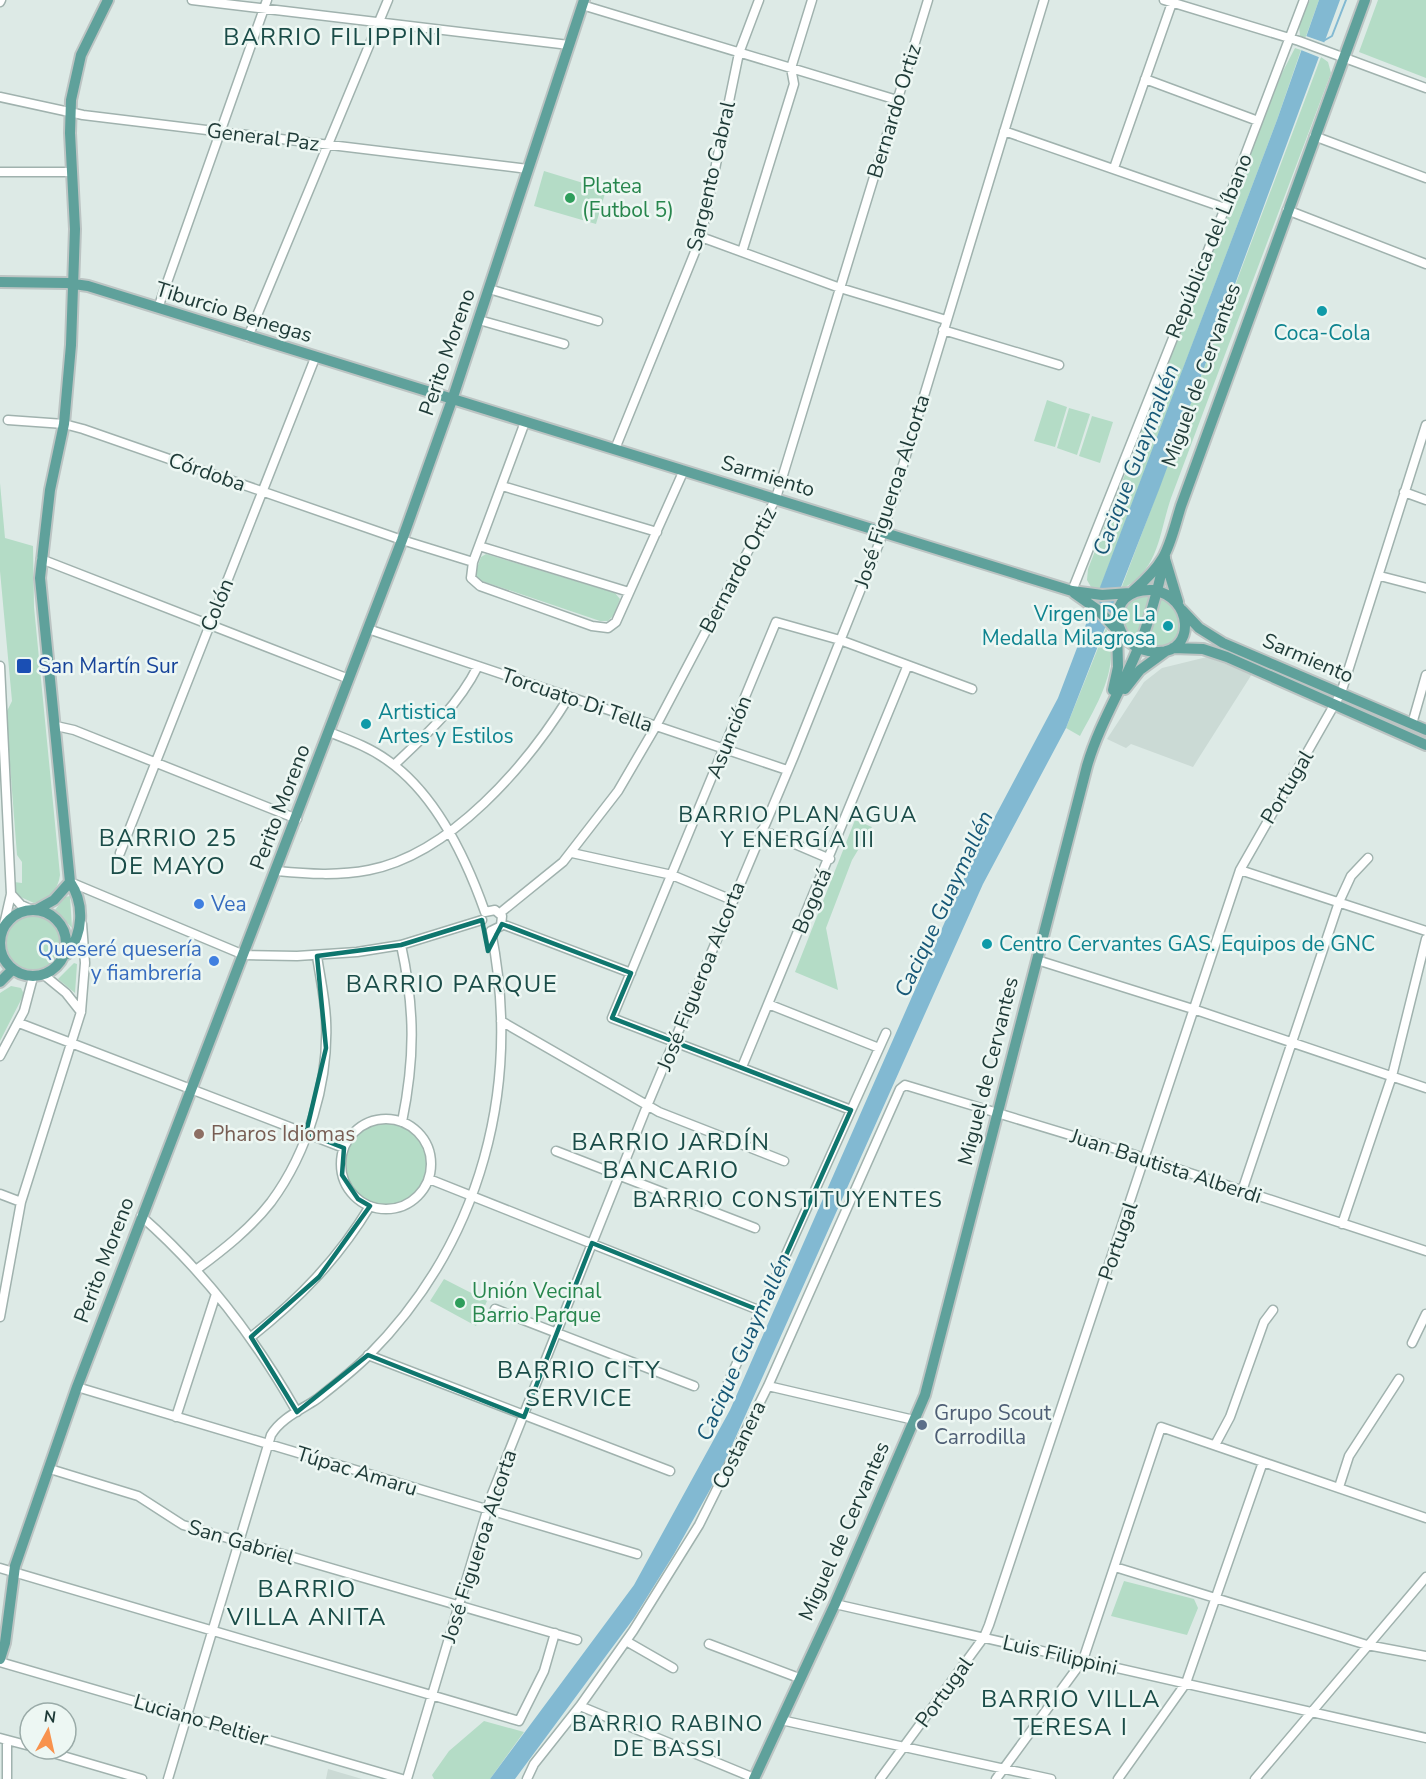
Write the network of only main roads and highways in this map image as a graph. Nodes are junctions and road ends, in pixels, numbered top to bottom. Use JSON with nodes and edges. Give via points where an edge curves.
{"nodes":[{"id":1,"x":108,"y":0,"type":"edge"},
{"id":2,"x":1365,"y":0,"type":"edge"},
{"id":3,"x":583,"y":3,"type":"edge"},
{"id":4,"x":0,"y":282,"type":"edge"},
{"id":5,"x":74,"y":284,"type":"junction"},
{"id":6,"x":452,"y":400,"type":"junction"},
{"id":7,"x":1165,"y":557,"type":"junction"},
{"id":8,"x":1072,"y":591,"type":"junction"},
{"id":9,"x":1157,"y":591,"type":"junction"},
{"id":10,"x":1132,"y":592,"type":"junction"},
{"id":11,"x":1180,"y":606,"type":"junction"},
{"id":12,"x":1115,"y":628,"type":"junction"},
{"id":13,"x":1139,"y":648,"type":"junction"},
{"id":14,"x":1169,"y":649,"type":"junction"},
{"id":15,"x":1112,"y":702,"type":"junction"},
{"id":16,"x":1426,"y":730,"type":"edge"},
{"id":17,"x":1426,"y":745,"type":"edge"},
{"id":18,"x":70,"y":882,"type":"junction"},
{"id":19,"x":34,"y":910,"type":"junction"},
{"id":20,"x":0,"y":948,"type":"edge"},
{"id":21,"x":63,"y":958,"type":"junction"},
{"id":22,"x":13,"y":969,"type":"junction"},
{"id":23,"x":0,"y":982,"type":"edge"},
{"id":24,"x":0,"y":1661,"type":"edge"},
{"id":25,"x":754,"y":1778,"type":"edge"}],
"edges":[{"from":1,"to":5,"type":"main road","via":[[81,55],[70,113]]},
{"from":2,"to":7,"type":"main road","name":"Miguel de Cervantes"},
{"from":3,"to":6,"type":"main road","name":"Perito Moreno"},
{"from":4,"to":5,"type":"main road","name":"Tiburcio Benegas"},
{"from":5,"to":6,"type":"main road","name":"Tiburcio Benegas"},
{"from":5,"to":18,"type":"main road","via":[[64,424],[50,490],[40,578]]},
{"from":6,"to":8,"type":"main road","name":"Sarmiento"},
{"from":6,"to":24,"type":"main road","name":"Perito Moreno","via":[[297,819],[77,1387],[14,1572]]},
{"from":7,"to":9,"type":"main road","name":"Miguel de Cervantes"},
{"from":7,"to":10,"type":"main road","name":"Miguel de Cervantes"},
{"from":7,"to":11,"type":"main road"},
{"from":8,"to":10,"type":"main road","name":"Sarmiento","via":[[1097,595]]},
{"from":8,"to":12,"type":"main road","name":"Sarmiento"},
{"from":9,"to":10,"type":"main road"},
{"from":9,"to":11,"type":"main road"},
{"from":9,"to":13,"type":"main road","name":"Miguel de Cervantes"},
{"from":10,"to":12,"type":"main road","via":[[1121,604]]},
{"from":11,"to":14,"type":"main road","via":[[1185,628]]},
{"from":11,"to":16,"type":"main road","name":"Sarmiento","via":[[1199,628],[1223,643]]},
{"from":12,"to":13,"type":"main road","name":"Sarmiento"},
{"from":12,"to":15,"type":"main road","name":"Miguel de Cervantes","via":[[1118,667]]},
{"from":13,"to":14,"type":"main road","name":"Sarmiento"},
{"from":13,"to":15,"type":"main road","name":"Miguel de Cervantes"},
{"from":14,"to":15,"type":"main road","name":"Miguel de Cervantes","via":[[1137,672]]},
{"from":14,"to":17,"type":"main road","name":"Sarmiento","via":[[1209,650]]},
{"from":15,"to":25,"type":"main road","name":"Miguel de Cervantes","via":[[1089,758],[930,1374],[835,1604]]},
{"from":18,"to":19,"type":"main road","via":[[54,900]]},
{"from":18,"to":21,"type":"main road","via":[[81,922],[77,938]]},
{"from":19,"to":20,"type":"main road","via":[[17,915],[3,929]]},
{"from":19,"to":21,"type":"main road","via":[[53,916],[64,930],[67,945]]},
{"from":20,"to":22,"type":"main road"},
{"from":21,"to":22,"type":"main road","via":[[58,966],[39,976]]},
{"from":22,"to":23,"type":"main road"}]}
